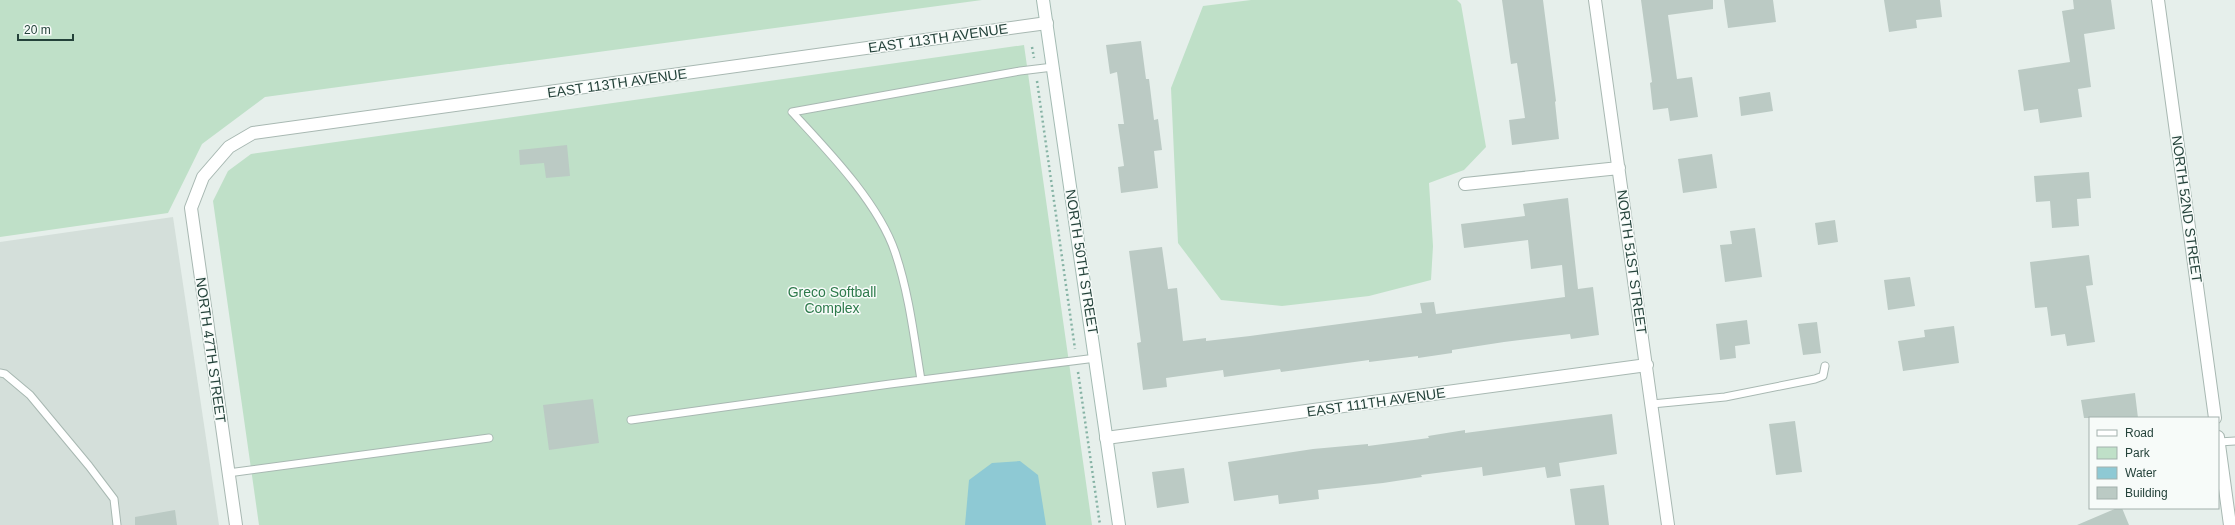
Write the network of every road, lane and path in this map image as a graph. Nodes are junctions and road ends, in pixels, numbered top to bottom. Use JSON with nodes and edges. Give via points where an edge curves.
{"nodes":[{"id":1,"x":1044,"y":0,"type":"edge"},
{"id":2,"x":1596,"y":0,"type":"edge"},
{"id":3,"x":2158,"y":0,"type":"edge"},
{"id":4,"x":1047,"y":23,"type":"junction"},
{"id":5,"x":1032,"y":47,"type":"dead end"},
{"id":6,"x":1053,"y":67,"type":"junction"},
{"id":7,"x":1035,"y":69,"type":"junction"},
{"id":8,"x":1619,"y":168,"type":"junction"},
{"id":9,"x":203,"y":177,"type":"joint"},
{"id":10,"x":1465,"y":184,"type":"dead end"},
{"id":11,"x":1096,"y":358,"type":"junction"},
{"id":12,"x":1077,"y":360,"type":"junction"},
{"id":13,"x":1647,"y":365,"type":"junction"},
{"id":14,"x":1825,"y":366,"type":"dead end"},
{"id":15,"x":0,"y":373,"type":"edge"},
{"id":16,"x":921,"y":380,"type":"junction"},
{"id":17,"x":1652,"y":404,"type":"junction"},
{"id":18,"x":2215,"y":417,"type":"edge"},
{"id":19,"x":632,"y":420,"type":"dead end"},
{"id":20,"x":489,"y":438,"type":"dead end"},
{"id":21,"x":1106,"y":438,"type":"junction"},
{"id":22,"x":2219,"y":439,"type":"edge"},
{"id":23,"x":2235,"y":441,"type":"edge"},
{"id":24,"x":2219,"y":446,"type":"edge"},
{"id":25,"x":228,"y":472,"type":"junction"},
{"id":26,"x":117,"y":525,"type":"edge"},
{"id":27,"x":236,"y":525,"type":"edge"},
{"id":28,"x":1100,"y":525,"type":"edge"},
{"id":29,"x":1119,"y":525,"type":"edge"},
{"id":30,"x":1668,"y":525,"type":"edge"},
{"id":31,"x":2230,"y":525,"type":"edge"}],
"edges":[{"from":1,"to":4,"type":"street","name":"NORTH 50TH STREET"},
{"from":2,"to":8,"type":"street","name":"NORTH 51ST STREET"},
{"from":3,"to":18,"type":"street","name":"NORTH 52ND STREET"},
{"from":4,"to":6,"type":"street","name":"NORTH 50TH STREET"},
{"from":4,"to":9,"type":"street","name":"EAST 113TH AVENUE","via":[[253,133],[229,147]]},
{"from":5,"to":7,"type":"path"},
{"from":6,"to":7,"type":"lane"},
{"from":6,"to":11,"type":"street","name":"NORTH 50TH STREET"},
{"from":7,"to":12,"type":"path"},
{"from":7,"to":16,"type":"lane","via":[[792,112],[843,168],[876,216],[894,250],[911,316]]},
{"from":8,"to":10,"type":"street"},
{"from":8,"to":13,"type":"street","name":"NORTH 51ST STREET"},
{"from":9,"to":25,"type":"street","name":"NORTH 47TH STREET","via":[[191,208]]},
{"from":11,"to":12,"type":"lane"},
{"from":11,"to":21,"type":"street","name":"NORTH 50TH STREET"},
{"from":12,"to":16,"type":"lane"},
{"from":12,"to":28,"type":"path"},
{"from":13,"to":17,"type":"street","name":"NORTH 51ST STREET"},
{"from":13,"to":21,"type":"street","name":"EAST 111TH AVENUE"},
{"from":14,"to":17,"type":"lane","via":[[1823,376],[1815,379],[1725,397]]},
{"from":15,"to":26,"type":"lane","via":[[5,374],[30,395],[89,466],[114,499]]},
{"from":16,"to":19,"type":"lane"},
{"from":17,"to":30,"type":"street","name":"NORTH 51ST STREET"},
{"from":20,"to":25,"type":"lane"},
{"from":21,"to":29,"type":"street","name":"NORTH 50TH STREET"},
{"from":22,"to":23,"type":"lane"},
{"from":24,"to":31,"type":"street"},
{"from":25,"to":27,"type":"street","name":"NORTH 47TH STREET"}]}
